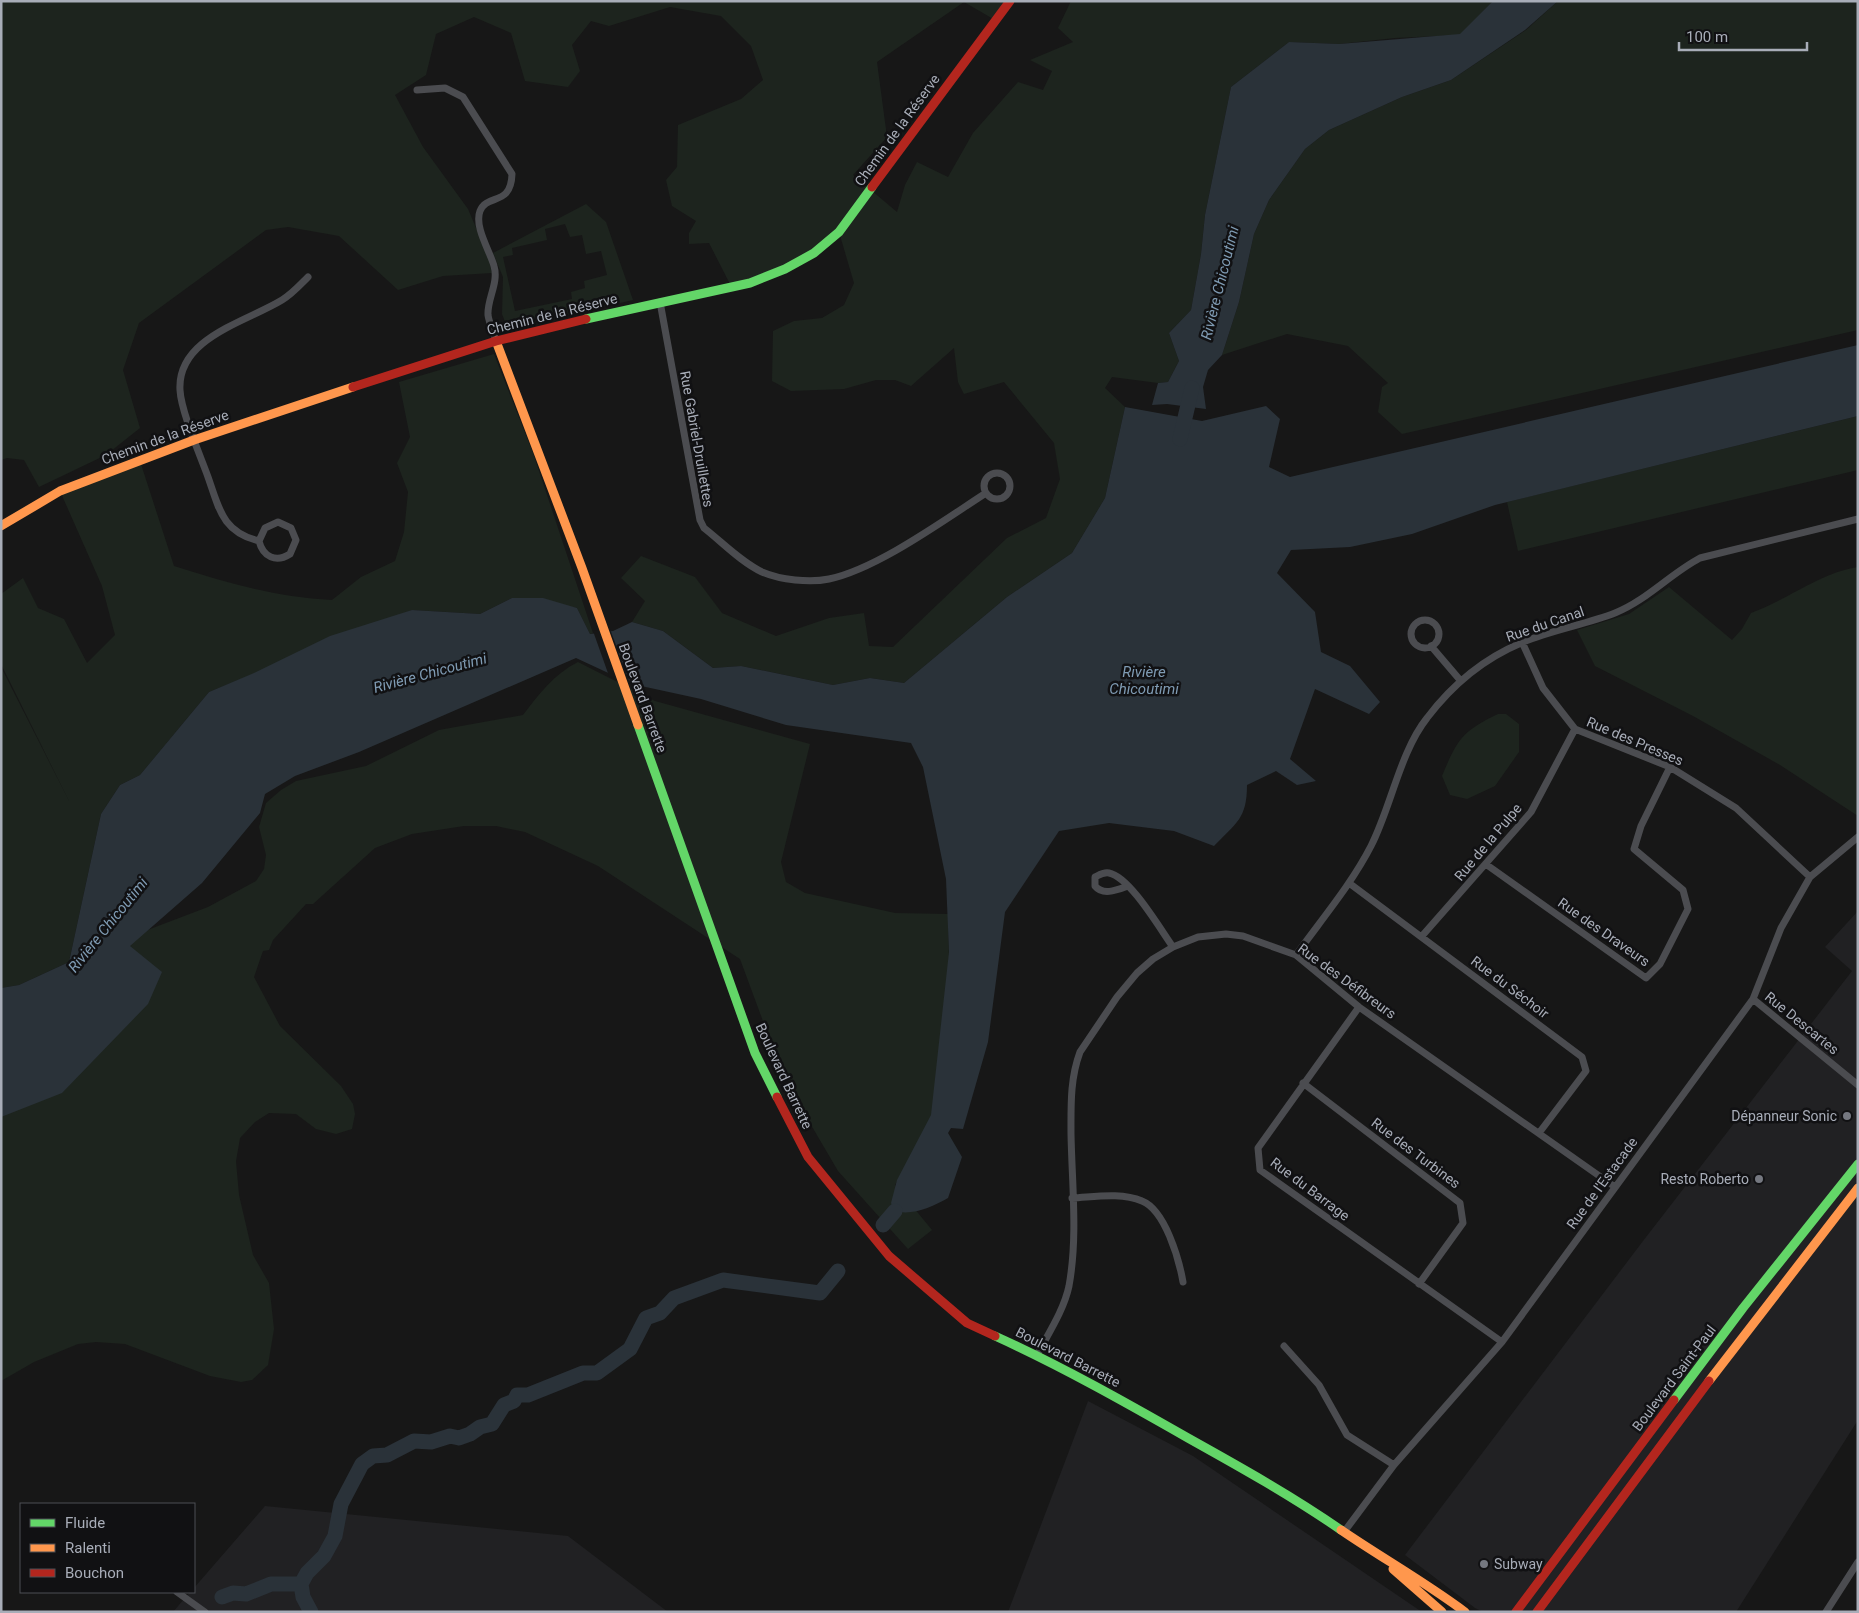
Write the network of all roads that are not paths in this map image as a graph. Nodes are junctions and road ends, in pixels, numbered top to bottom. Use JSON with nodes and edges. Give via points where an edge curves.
{"nodes":[{"id":1,"x":1010,"y":1,"type":"edge"},
{"id":2,"x":417,"y":90,"type":"dead end"},
{"id":3,"x":308,"y":277,"type":"dead end"},
{"id":4,"x":660,"y":302,"type":"junction"},
{"id":5,"x":496,"y":341,"type":"junction"},
{"id":6,"x":194,"y":440,"type":"junction"},
{"id":7,"x":986,"y":493,"type":"dead end"},
{"id":8,"x":1858,"y":519,"type":"edge"},
{"id":9,"x":1,"y":526,"type":"edge"},
{"id":10,"x":259,"y":541,"type":"junction"},
{"id":11,"x":1522,"y":642,"type":"junction"},
{"id":12,"x":1431,"y":646,"type":"dead end"},
{"id":13,"x":1460,"y":680,"type":"junction"},
{"id":14,"x":1575,"y":729,"type":"junction"},
{"id":15,"x":1670,"y":767,"type":"junction"},
{"id":16,"x":1858,"y":837,"type":"edge"},
{"id":17,"x":1487,"y":865,"type":"junction"},
{"id":18,"x":1810,"y":877,"type":"junction"},
{"id":19,"x":1349,"y":882,"type":"junction"},
{"id":20,"x":1128,"y":886,"type":"dead end"},
{"id":21,"x":1422,"y":936,"type":"junction"},
{"id":22,"x":1173,"y":947,"type":"junction"},
{"id":23,"x":1296,"y":955,"type":"junction"},
{"id":24,"x":1753,"y":999,"type":"junction"},
{"id":25,"x":1360,"y":1007,"type":"junction"},
{"id":26,"x":1303,"y":1084,"type":"junction"},
{"id":27,"x":1858,"y":1085,"type":"edge"},
{"id":28,"x":1539,"y":1133,"type":"junction"},
{"id":29,"x":1858,"y":1164,"type":"edge"},
{"id":30,"x":1615,"y":1187,"type":"junction"},
{"id":31,"x":1858,"y":1188,"type":"edge"},
{"id":32,"x":1072,"y":1198,"type":"junction"},
{"id":33,"x":1183,"y":1282,"type":"dead end"},
{"id":34,"x":1419,"y":1284,"type":"junction"},
{"id":35,"x":1502,"y":1342,"type":"junction"},
{"id":36,"x":1284,"y":1346,"type":"dead end"},
{"id":37,"x":1037,"y":1355,"type":"junction"},
{"id":38,"x":1394,"y":1465,"type":"junction"},
{"id":39,"x":1344,"y":1532,"type":"junction"},
{"id":40,"x":1380,"y":1557,"type":"junction"},
{"id":41,"x":1858,"y":1562,"type":"edge"},
{"id":42,"x":178,"y":1593,"type":"edge"},
{"id":43,"x":205,"y":1612,"type":"edge"},
{"id":44,"x":1442,"y":1612,"type":"edge"},
{"id":45,"x":1465,"y":1612,"type":"edge"},
{"id":46,"x":1516,"y":1612,"type":"edge"},
{"id":47,"x":1537,"y":1612,"type":"edge"},
{"id":48,"x":1826,"y":1612,"type":"edge"}],
"edges":[{"from":1,"to":4,"type":"street","name":"Chemin de la Réserve","via":[[839,232],[814,253],[750,284]]},
{"from":2,"to":5,"type":"street","via":[[445,88],[462,97],[512,174],[508,193],[482,207],[479,214],[479,224],[495,268],[495,287],[488,315]]},
{"from":3,"to":6,"type":"street","via":[[284,299],[201,344],[188,357],[181,372],[180,391]]},
{"from":4,"to":5,"type":"street","name":"Chemin de la Réserve"},
{"from":4,"to":7,"type":"street","name":"Rue Gabriel-Druillettes","via":[[700,520],[704,528],[762,572],[805,580],[828,580],[849,573],[904,545]]},
{"from":5,"to":6,"type":"street","name":"Chemin de la Réserve"},
{"from":5,"to":37,"type":"street","name":"Boulevard Barrette","via":[[582,568],[755,1053],[808,1158],[889,1256],[967,1323]]},
{"from":6,"to":9,"type":"street","name":"Chemin de la Réserve","via":[[60,492]]},
{"from":6,"to":10,"type":"street","via":[[228,526]]},
{"from":8,"to":11,"type":"street","name":"Rue du Canal","via":[[1700,558],[1683,567],[1653,593],[1615,613]]},
{"from":10,"to":10,"type":"street","via":[[265,554],[278,559],[290,554],[296,540],[291,528],[278,522],[265,528]]},
{"from":11,"to":13,"type":"street","name":"Rue du Canal","via":[[1488,659]]},
{"from":11,"to":14,"type":"street","name":"Rue des Presses","via":[[1543,688]]},
{"from":12,"to":13,"type":"street"},
{"from":13,"to":19,"type":"street","name":"Rue du Canal","via":[[1425,720],[1371,846]]},
{"from":14,"to":15,"type":"street","name":"Rue des Presses"},
{"from":14,"to":17,"type":"street","name":"Rue de la Pulpe","via":[[1531,812]]},
{"from":15,"to":17,"type":"street","name":"Rue des Draveurs","via":[[1634,849],[1683,890],[1688,908],[1660,964],[1646,978]]},
{"from":15,"to":18,"type":"street","name":"Rue des Presses","via":[[1736,808]]},
{"from":16,"to":18,"type":"street","name":"Rue de l'Estacade"},
{"from":17,"to":21,"type":"street","name":"Rue de la Pulpe"},
{"from":18,"to":24,"type":"street","name":"Rue de l'Estacade","via":[[1781,928]]},
{"from":19,"to":21,"type":"street","name":"Rue du Séchoir"},
{"from":19,"to":23,"type":"street","name":"Rue du Canal"},
{"from":20,"to":22,"type":"street"},
{"from":21,"to":28,"type":"street","name":"Rue du Séchoir","via":[[1582,1058],[1586,1071]]},
{"from":22,"to":23,"type":"street","name":"Rue des Défibreurs","via":[[1198,936],[1226,934],[1243,936]]},
{"from":22,"to":32,"type":"street","name":"Rue des Défibreurs","via":[[1137,973],[1080,1052],[1074,1067],[1071,1096]]},
{"from":23,"to":25,"type":"street","name":"Rue des Défibreurs"},
{"from":24,"to":27,"type":"street","name":"Rue Descartes"},
{"from":24,"to":30,"type":"street","name":"Rue de l'Estacade"},
{"from":25,"to":26,"type":"street","name":"Rue du Barrage"},
{"from":25,"to":28,"type":"street","name":"Rue des Défibreurs"},
{"from":26,"to":34,"type":"street","name":"Rue des Turbines","via":[[1460,1202],[1463,1223]]},
{"from":26,"to":34,"type":"street","name":"Rue du Barrage","via":[[1258,1148],[1260,1170]]},
{"from":28,"to":30,"type":"street","name":"Rue des Défibreurs"},
{"from":29,"to":46,"type":"street","name":"Boulevard Saint-Paul","via":[[1743,1308]]},
{"from":30,"to":35,"type":"street","name":"Rue de l'Estacade"},
{"from":31,"to":47,"type":"street","name":"Boulevard Saint-Paul","via":[[1747,1329]]},
{"from":32,"to":33,"type":"street","via":[[1113,1196],[1143,1201],[1164,1223]]},
{"from":32,"to":37,"type":"street","name":"Rue des Défibreurs","via":[[1074,1229],[1068,1289]]},
{"from":34,"to":35,"type":"street","name":"Rue du Barrage"},
{"from":35,"to":38,"type":"street","name":"Rue de l'Estacade"},
{"from":36,"to":38,"type":"street","via":[[1319,1385],[1347,1435]]},
{"from":37,"to":39,"type":"street","name":"Boulevard Barrette","via":[[1288,1495]]},
{"from":38,"to":39,"type":"street","name":"Rue de l'Estacade"},
{"from":39,"to":40,"type":"street","name":"Boulevard Barrette"},
{"from":40,"to":44,"type":"street","name":"Boulevard Barrette"},
{"from":40,"to":45,"type":"street","name":"Boulevard Barrette","via":[[1433,1588]]},
{"from":41,"to":48,"type":"street"},
{"from":42,"to":43,"type":"street"}]}
